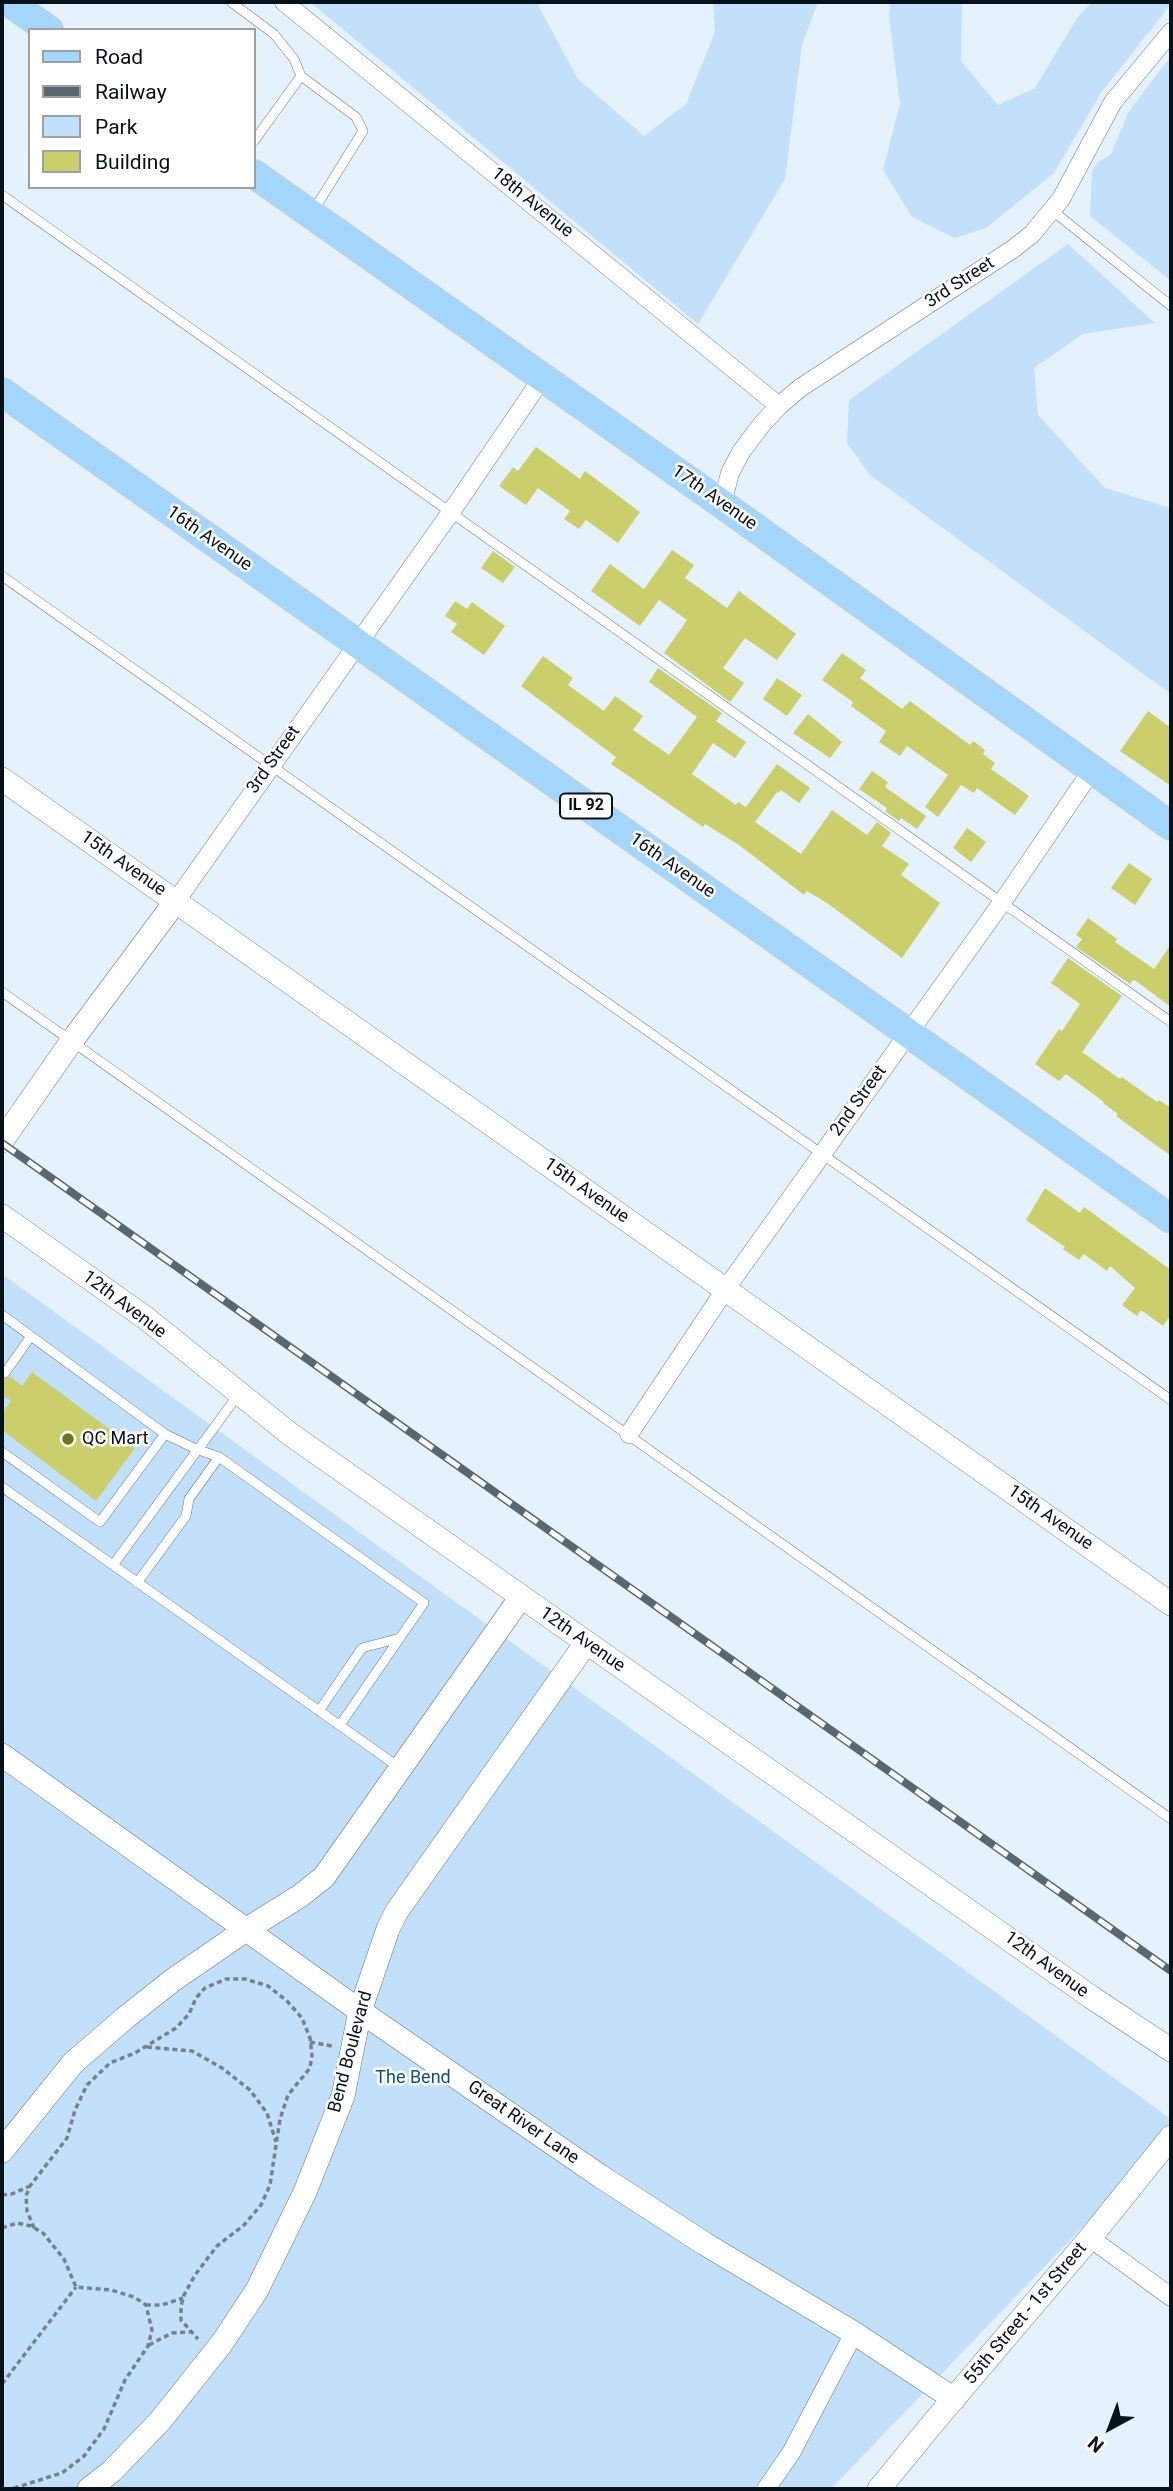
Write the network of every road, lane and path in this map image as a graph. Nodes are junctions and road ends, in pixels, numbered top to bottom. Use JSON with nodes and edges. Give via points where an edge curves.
{"nodes":[{"id":1,"x":9,"y":2,"type":"edge"},
{"id":2,"x":231,"y":2,"type":"edge"},
{"id":3,"x":284,"y":2,"type":"edge"},
{"id":4,"x":45,"y":28,"type":"edge"},
{"id":5,"x":1171,"y":32,"type":"edge"},
{"id":6,"x":301,"y":76,"type":"junction"},
{"id":7,"x":256,"y":138,"type":"edge"},
{"id":8,"x":256,"y":175,"type":"edge"},
{"id":9,"x":2,"y":195,"type":"edge"},
{"id":10,"x":1053,"y":211,"type":"junction"},
{"id":11,"x":311,"y":214,"type":"junction"},
{"id":12,"x":1171,"y":306,"type":"edge"},
{"id":13,"x":543,"y":377,"type":"junction"},
{"id":14,"x":2,"y":392,"type":"edge"},
{"id":15,"x":779,"y":406,"type":"junction"},
{"id":16,"x":722,"y":504,"type":"junction"},
{"id":17,"x":451,"y":512,"type":"junction"},
{"id":18,"x":2,"y":576,"type":"edge"},
{"id":19,"x":357,"y":644,"type":"junction"},
{"id":20,"x":270,"y":765,"type":"junction"},
{"id":21,"x":1092,"y":771,"type":"junction"},
{"id":22,"x":2,"y":779,"type":"edge"},
{"id":23,"x":1171,"y":826,"type":"edge"},
{"id":24,"x":176,"y":901,"type":"junction"},
{"id":25,"x":1003,"y":901,"type":"junction"},
{"id":26,"x":2,"y":992,"type":"edge"},
{"id":27,"x":1171,"y":1022,"type":"edge"},
{"id":28,"x":908,"y":1032,"type":"junction"},
{"id":29,"x":71,"y":1042,"type":"junction"},
{"id":30,"x":2,"y":1141,"type":"edge"},
{"id":31,"x":821,"y":1154,"type":"junction"},
{"id":32,"x":2,"y":1216,"type":"edge"},
{"id":33,"x":1171,"y":1219,"type":"edge"},
{"id":34,"x":725,"y":1290,"type":"junction"},
{"id":35,"x":2,"y":1315,"type":"edge"},
{"id":36,"x":31,"y":1336,"type":"junction"},
{"id":37,"x":5,"y":1373,"type":"dead end"},
{"id":38,"x":239,"y":1394,"type":"junction"},
{"id":39,"x":1171,"y":1400,"type":"edge"},
{"id":40,"x":165,"y":1434,"type":"junction"},
{"id":41,"x":629,"y":1434,"type":"junction"},
{"id":42,"x":196,"y":1449,"type":"junction"},
{"id":43,"x":2,"y":1452,"type":"edge"},
{"id":44,"x":219,"y":1457,"type":"junction"},
{"id":45,"x":2,"y":1487,"type":"edge"},
{"id":46,"x":113,"y":1565,"type":"junction"},
{"id":47,"x":138,"y":1583,"type":"junction"},
{"id":48,"x":521,"y":1597,"type":"junction"},
{"id":49,"x":1171,"y":1604,"type":"edge"},
{"id":50,"x":400,"y":1638,"type":"junction"},
{"id":51,"x":586,"y":1643,"type":"junction"},
{"id":52,"x":320,"y":1711,"type":"junction"},
{"id":53,"x":340,"y":1725,"type":"junction"},
{"id":54,"x":2,"y":1755,"type":"edge"},
{"id":55,"x":401,"y":1768,"type":"junction"},
{"id":56,"x":1171,"y":1819,"type":"edge"},
{"id":57,"x":247,"y":1929,"type":"junction"},
{"id":58,"x":360,"y":2011,"type":"junction"},
{"id":59,"x":145,"y":2047,"type":"junction"},
{"id":60,"x":1171,"y":2050,"type":"edge"},
{"id":61,"x":1171,"y":2137,"type":"edge"},
{"id":62,"x":276,"y":2144,"type":"junction"},
{"id":63,"x":2,"y":2151,"type":"edge"},
{"id":64,"x":30,"y":2186,"type":"junction"},
{"id":65,"x":2,"y":2195,"type":"edge"},
{"id":66,"x":2,"y":2228,"type":"edge"},
{"id":67,"x":34,"y":2228,"type":"junction"},
{"id":68,"x":1090,"y":2238,"type":"junction"},
{"id":69,"x":76,"y":2287,"type":"junction"},
{"id":70,"x":1171,"y":2297,"type":"edge"},
{"id":71,"x":183,"y":2298,"type":"junction"},
{"id":72,"x":146,"y":2305,"type":"junction"},
{"id":73,"x":190,"y":2332,"type":"junction"},
{"id":74,"x":854,"y":2333,"type":"junction"},
{"id":75,"x":148,"y":2346,"type":"junction"},
{"id":76,"x":214,"y":2353,"type":"junction"},
{"id":77,"x":2,"y":2384,"type":"edge"},
{"id":78,"x":954,"y":2399,"type":"junction"},
{"id":79,"x":11,"y":2489,"type":"edge"},
{"id":80,"x":89,"y":2489,"type":"edge"},
{"id":81,"x":766,"y":2489,"type":"edge"},
{"id":82,"x":879,"y":2489,"type":"edge"}],
"edges":[{"from":1,"to":4,"type":"main road"},
{"from":2,"to":6,"type":"lane","via":[[285,46]]},
{"from":3,"to":15,"type":"street","name":"18th Avenue"},
{"from":5,"to":10,"type":"street","name":"3rd Street","via":[[1113,102]]},
{"from":6,"to":7,"type":"lane"},
{"from":6,"to":11,"type":"lane","via":[[356,117],[363,131]]},
{"from":8,"to":11,"type":"main road","name":"17th Avenue"},
{"from":9,"to":17,"type":"lane"},
{"from":10,"to":12,"type":"lane"},
{"from":10,"to":15,"type":"street","name":"3rd Street","via":[[1013,249]]},
{"from":11,"to":13,"type":"main road","name":"17th Avenue"},
{"from":13,"to":16,"type":"main road","name":"17th Avenue"},
{"from":13,"to":17,"type":"street","name":"3rd Street"},
{"from":14,"to":19,"type":"main road","name":"16th Avenue","number":"IL 92"},
{"from":15,"to":16,"type":"street","name":"3rd Street","via":[[741,452]]},
{"from":16,"to":21,"type":"main road","name":"17th Avenue"},
{"from":17,"to":19,"type":"street","name":"3rd Street"},
{"from":17,"to":25,"type":"lane"},
{"from":18,"to":20,"type":"lane"},
{"from":19,"to":20,"type":"street","name":"3rd Street"},
{"from":19,"to":28,"type":"main road","name":"16th Avenue","number":"IL 92"},
{"from":20,"to":24,"type":"street","name":"3rd Street"},
{"from":20,"to":31,"type":"lane"},
{"from":21,"to":23,"type":"main road","name":"17th Avenue"},
{"from":21,"to":25,"type":"street","name":"2nd Street"},
{"from":22,"to":24,"type":"street","name":"15th Avenue"},
{"from":24,"to":29,"type":"street","name":"3rd Street"},
{"from":24,"to":34,"type":"street","name":"15th Avenue"},
{"from":25,"to":27,"type":"lane"},
{"from":25,"to":28,"type":"street","name":"2nd Street"},
{"from":26,"to":29,"type":"lane"},
{"from":28,"to":31,"type":"street","name":"2nd Street"},
{"from":28,"to":33,"type":"main road","name":"16th Avenue","number":"IL 92"},
{"from":29,"to":30,"type":"street","name":"3rd Street"},
{"from":29,"to":41,"type":"lane"},
{"from":31,"to":34,"type":"street","name":"2nd Street"},
{"from":31,"to":39,"type":"lane"},
{"from":32,"to":38,"type":"street","name":"12th Avenue","via":[[147,1319]]},
{"from":34,"to":41,"type":"street","name":"2nd Street"},
{"from":34,"to":49,"type":"street","name":"15th Avenue"},
{"from":35,"to":36,"type":"lane"},
{"from":36,"to":37,"type":"lane"},
{"from":36,"to":40,"type":"lane"},
{"from":38,"to":42,"type":"lane"},
{"from":38,"to":48,"type":"street","name":"12th Avenue"},
{"from":40,"to":42,"type":"lane"},
{"from":40,"to":43,"type":"lane","via":[[100,1522]]},
{"from":41,"to":56,"type":"lane"},
{"from":42,"to":44,"type":"lane"},
{"from":42,"to":46,"type":"lane"},
{"from":44,"to":47,"type":"lane","via":[[189,1499],[186,1517]]},
{"from":44,"to":50,"type":"lane","via":[[425,1603]]},
{"from":45,"to":46,"type":"lane"},
{"from":46,"to":47,"type":"lane"},
{"from":47,"to":52,"type":"lane"},
{"from":48,"to":51,"type":"street","name":"12th Avenue"},
{"from":48,"to":55,"type":"street"},
{"from":50,"to":52,"type":"lane","via":[[362,1648]]},
{"from":50,"to":53,"type":"lane"},
{"from":51,"to":58,"type":"street","name":"Bend Boulevard","via":[[397,1911]]},
{"from":51,"to":60,"type":"street","name":"12th Avenue"},
{"from":52,"to":53,"type":"lane"},
{"from":53,"to":55,"type":"lane"},
{"from":54,"to":57,"type":"street","name":"Great River Lane"},
{"from":55,"to":57,"type":"street","via":[[324,1877]]},
{"from":57,"to":58,"type":"street","name":"Great River Lane"},
{"from":57,"to":63,"type":"street","via":[[173,1980],[73,2063]]},
{"from":58,"to":74,"type":"street","name":"Great River Lane","via":[[600,2176]]},
{"from":58,"to":76,"type":"street","name":"Bend Boulevard","via":[[343,2096],[305,2192],[257,2290]]},
{"from":59,"to":62,"type":"path","via":[[192,2051],[222,2068],[250,2090],[267,2113]]},
{"from":59,"to":62,"type":"path","via":[[176,2028],[205,1988],[226,1979],[268,1986],[302,2018],[312,2055],[310,2068],[288,2095]]},
{"from":59,"to":64,"type":"path","via":[[110,2063],[87,2085],[67,2138]]},
{"from":61,"to":68,"type":"street","name":"55th Street - 1st Street"},
{"from":62,"to":71,"type":"path","via":[[270,2185],[261,2205],[217,2246]]},
{"from":64,"to":65,"type":"path"},
{"from":64,"to":67,"type":"path","via":[[27,2211]]},
{"from":66,"to":67,"type":"path","via":[[17,2224]]},
{"from":67,"to":69,"type":"path","via":[[64,2259]]},
{"from":68,"to":70,"type":"street"},
{"from":68,"to":78,"type":"street","name":"55th Street - 1st Street"},
{"from":69,"to":72,"type":"path","via":[[111,2290]]},
{"from":69,"to":77,"type":"path"},
{"from":71,"to":72,"type":"path"},
{"from":71,"to":73,"type":"path","via":[[181,2320]]},
{"from":72,"to":75,"type":"path","via":[[152,2330]]},
{"from":73,"to":75,"type":"path","via":[[172,2333]]},
{"from":73,"to":76,"type":"path"},
{"from":74,"to":78,"type":"street","name":"Great River Lane"},
{"from":74,"to":81,"type":"street","via":[[791,2452]]},
{"from":75,"to":79,"type":"path","via":[[125,2380],[104,2429],[84,2456],[62,2473]]},
{"from":76,"to":80,"type":"street","name":"Bend Boulevard","via":[[160,2421]]},
{"from":78,"to":82,"type":"street","name":"55th Street - 1st Street"}]}
